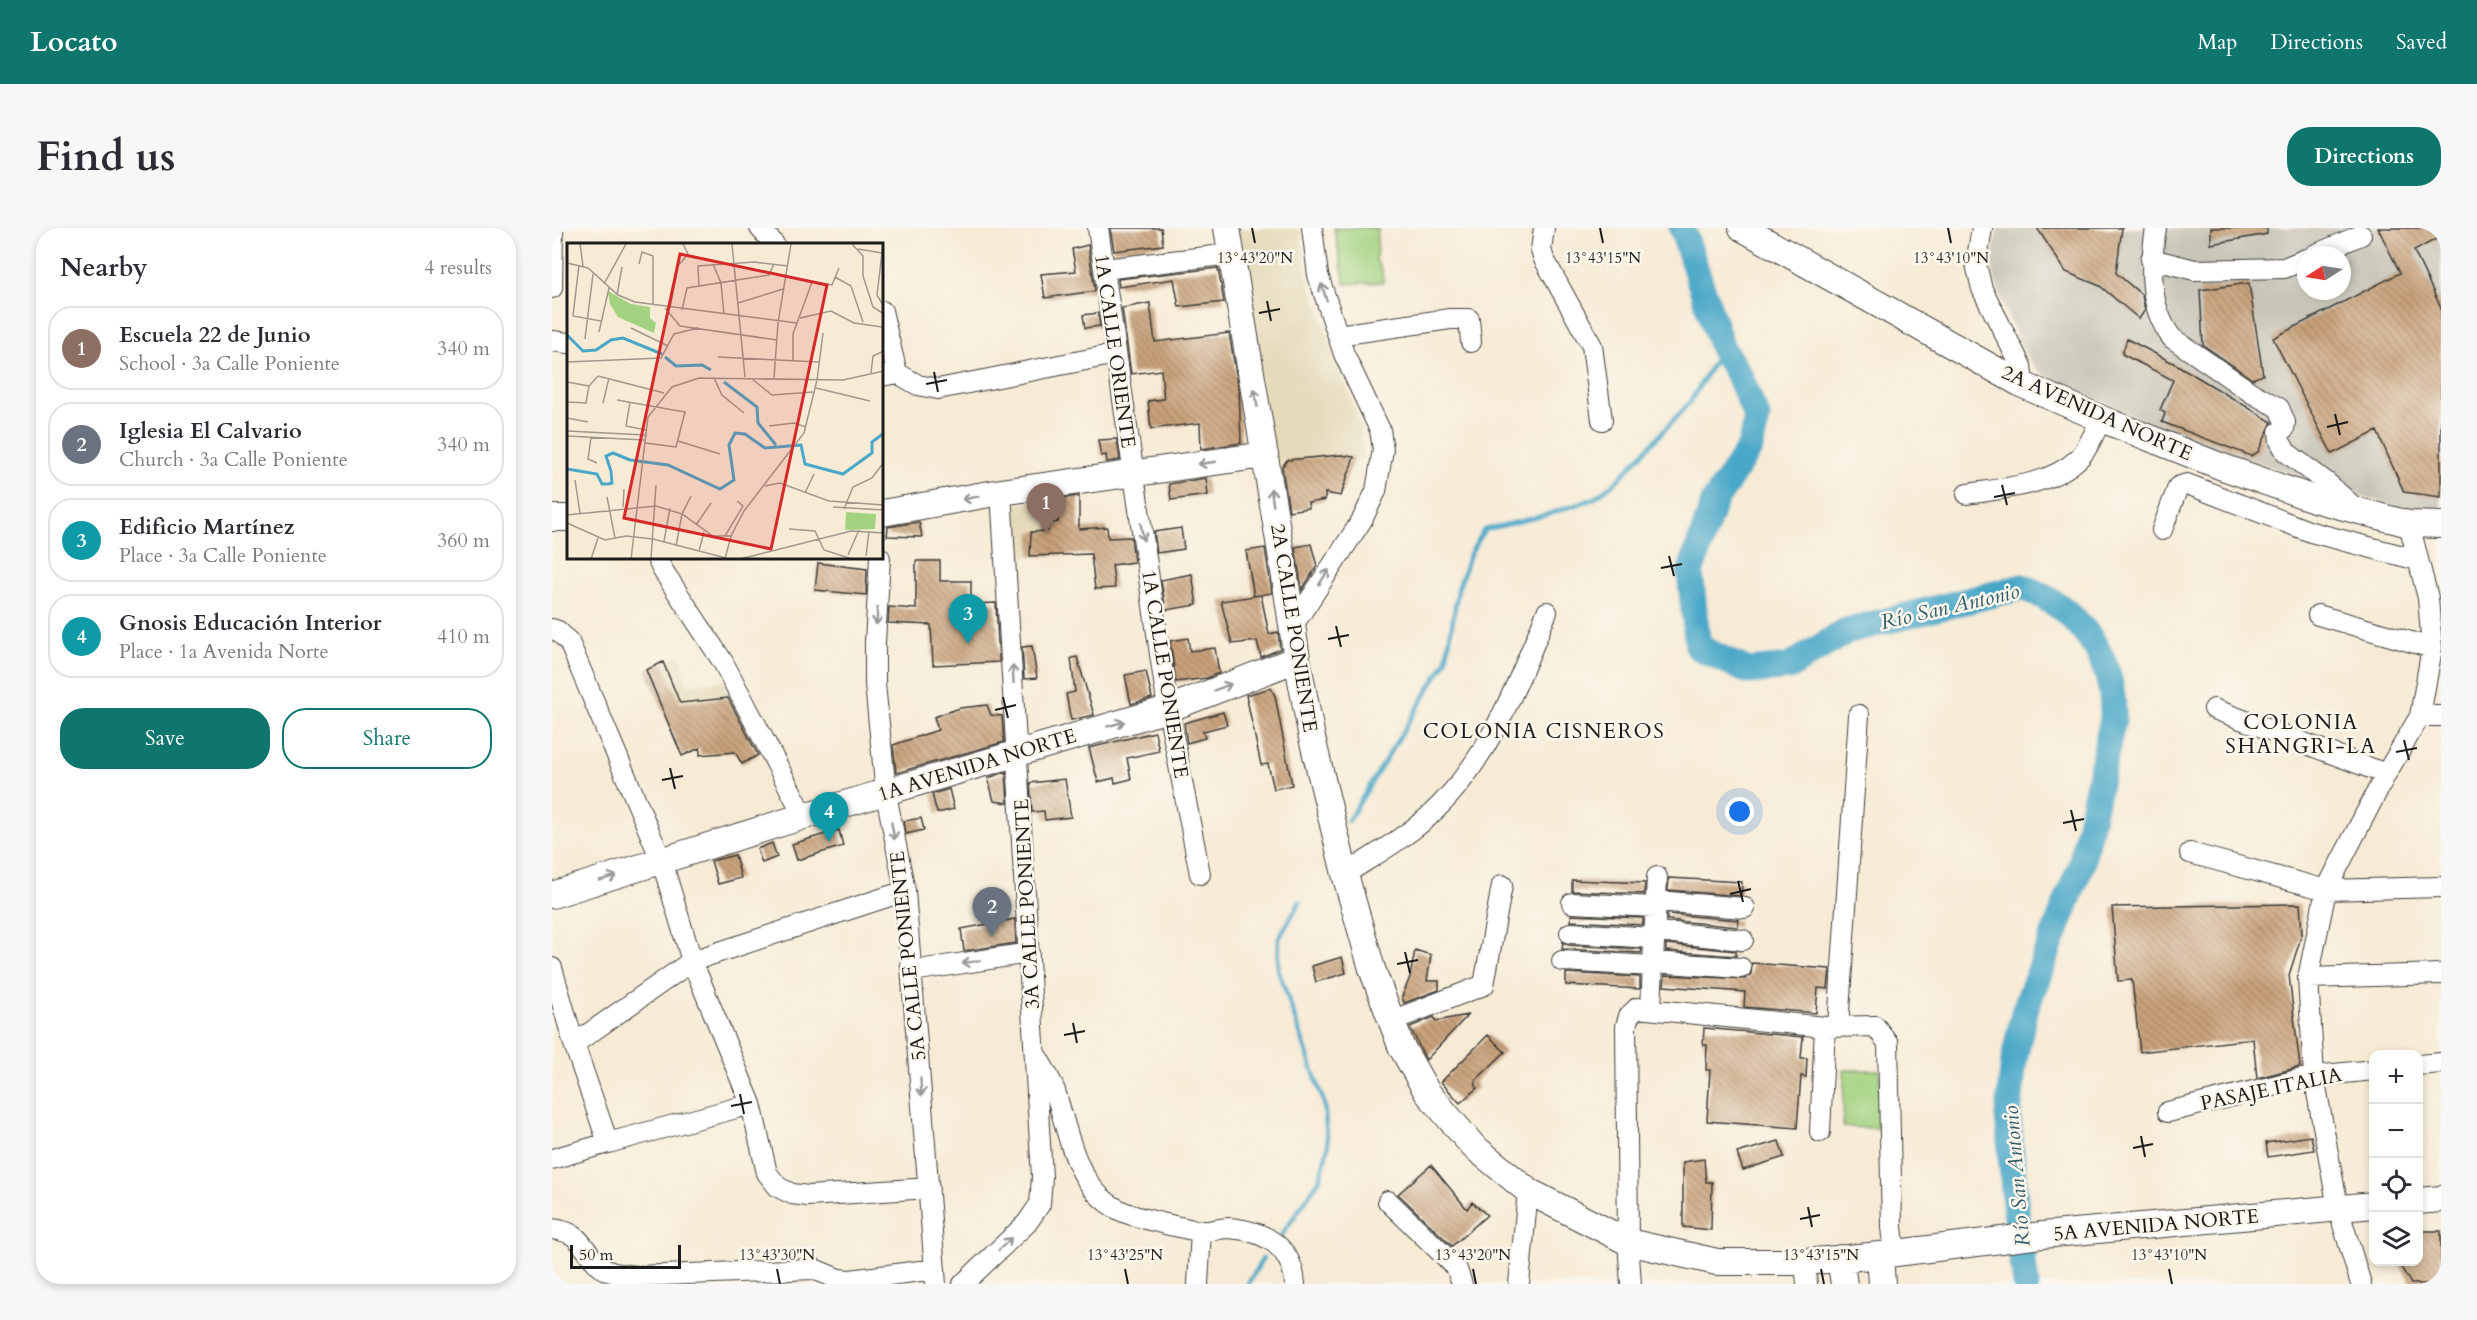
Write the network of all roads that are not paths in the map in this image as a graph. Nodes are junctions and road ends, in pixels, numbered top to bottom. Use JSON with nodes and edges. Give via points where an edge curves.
{"nodes":[{"id":1,"x":553,"y":228,"type":"edge"},
{"id":2,"x":760,"y":228,"type":"edge"},
{"id":3,"x":1098,"y":228,"type":"edge"},
{"id":4,"x":1227,"y":228,"type":"edge"},
{"id":5,"x":1312,"y":228,"type":"edge"},
{"id":6,"x":1544,"y":228,"type":"edge"},
{"id":7,"x":1982,"y":228,"type":"edge"},
{"id":8,"x":2156,"y":228,"type":"edge"},
{"id":9,"x":1743,"y":229,"type":"edge"},
{"id":10,"x":2361,"y":235,"type":"dead end"},
{"id":11,"x":773,"y":243,"type":"edge"},
{"id":12,"x":2335,"y":246,"type":"edge"},
{"id":13,"x":1232,"y":254,"type":"junction"},
{"id":14,"x":2151,"y":259,"type":"junction"},
{"id":15,"x":2297,"y":263,"type":"edge"},
{"id":16,"x":1104,"y":269,"type":"junction"},
{"id":17,"x":552,"y":288,"type":"edge"},
{"id":18,"x":884,"y":327,"type":"edge"},
{"id":19,"x":1338,"y":335,"type":"junction"},
{"id":20,"x":552,"y":341,"type":"edge"},
{"id":21,"x":1472,"y":342,"type":"dead end"},
{"id":22,"x":567,"y":343,"type":"edge"},
{"id":23,"x":1116,"y":354,"type":"junction"},
{"id":24,"x":890,"y":375,"type":"edge"},
{"id":25,"x":2023,"y":385,"type":"junction"},
{"id":26,"x":2112,"y":417,"type":"junction"},
{"id":27,"x":1602,"y":420,"type":"dead end"},
{"id":28,"x":1265,"y":455,"type":"junction"},
{"id":29,"x":1133,"y":474,"type":"junction"},
{"id":30,"x":1001,"y":492,"type":"junction"},
{"id":31,"x":1967,"y":494,"type":"dead end"},
{"id":32,"x":2358,"y":511,"type":"junction"},
{"id":33,"x":884,"y":516,"type":"edge"},
{"id":34,"x":2409,"y":524,"type":"junction"},
{"id":35,"x":2441,"y":525,"type":"edge"},
{"id":36,"x":2162,"y":530,"type":"dead end"},
{"id":37,"x":658,"y":560,"type":"edge"},
{"id":38,"x":880,"y":560,"type":"edge"},
{"id":39,"x":2418,"y":560,"type":"junction"},
{"id":40,"x":1547,"y":612,"type":"dead end"},
{"id":41,"x":2318,"y":615,"type":"dead end"},
{"id":42,"x":1292,"y":627,"type":"junction"},
{"id":43,"x":552,"y":629,"type":"edge"},
{"id":44,"x":2432,"y":648,"type":"junction"},
{"id":45,"x":1297,"y":659,"type":"junction"},
{"id":46,"x":1168,"y":709,"type":"junction"},
{"id":47,"x":2214,"y":709,"type":"dead end"},
{"id":48,"x":1859,"y":715,"type":"dead end"},
{"id":49,"x":2420,"y":716,"type":"junction"},
{"id":50,"x":2441,"y":716,"type":"edge"},
{"id":51,"x":1018,"y":753,"type":"junction"},
{"id":52,"x":2386,"y":774,"type":"junction"},
{"id":53,"x":886,"y":794,"type":"junction"},
{"id":54,"x":804,"y":816,"type":"junction"},
{"id":55,"x":2190,"y":853,"type":"dead end"},
{"id":56,"x":663,"y":862,"type":"junction"},
{"id":57,"x":1200,"y":874,"type":"dead end"},
{"id":58,"x":1345,"y":874,"type":"junction"},
{"id":59,"x":1657,"y":877,"type":"dead end"},
{"id":60,"x":1502,"y":885,"type":"dead end"},
{"id":61,"x":2441,"y":887,"type":"edge"},
{"id":62,"x":2326,"y":890,"type":"junction"},
{"id":63,"x":905,"y":891,"type":"junction"},
{"id":64,"x":552,"y":895,"type":"edge"},
{"id":65,"x":1572,"y":903,"type":"dead end"},
{"id":66,"x":1656,"y":904,"type":"junction"},
{"id":67,"x":1745,"y":908,"type":"dead end"},
{"id":68,"x":1570,"y":933,"type":"dead end"},
{"id":69,"x":1654,"y":935,"type":"junction"},
{"id":70,"x":1743,"y":940,"type":"dead end"},
{"id":71,"x":1029,"y":953,"type":"junction"},
{"id":72,"x":1562,"y":961,"type":"dead end"},
{"id":73,"x":692,"y":962,"type":"junction"},
{"id":74,"x":1653,"y":964,"type":"junction"},
{"id":75,"x":552,"y":968,"type":"edge"},
{"id":76,"x":1741,"y":968,"type":"dead end"},
{"id":77,"x":912,"y":971,"type":"junction"},
{"id":78,"x":2441,"y":974,"type":"edge"},
{"id":79,"x":2308,"y":978,"type":"junction"},
{"id":80,"x":1651,"y":1008,"type":"junction"},
{"id":81,"x":1391,"y":1021,"type":"junction"},
{"id":82,"x":1831,"y":1026,"type":"junction"},
{"id":83,"x":574,"y":1044,"type":"junction"},
{"id":84,"x":1035,"y":1053,"type":"junction"},
{"id":85,"x":2441,"y":1063,"type":"edge"},
{"id":86,"x":2423,"y":1065,"type":"edge"},
{"id":87,"x":2369,"y":1070,"type":"edge"},
{"id":88,"x":2314,"y":1076,"type":"junction"},
{"id":89,"x":751,"y":1104,"type":"junction"},
{"id":90,"x":2168,"y":1112,"type":"dead end"},
{"id":91,"x":1820,"y":1132,"type":"dead end"},
{"id":92,"x":608,"y":1143,"type":"junction"},
{"id":93,"x":552,"y":1159,"type":"edge"},
{"id":94,"x":929,"y":1188,"type":"junction"},
{"id":95,"x":1528,"y":1191,"type":"junction"},
{"id":96,"x":2441,"y":1199,"type":"edge"},
{"id":97,"x":1388,"y":1201,"type":"dead end"},
{"id":98,"x":2423,"y":1201,"type":"edge"},
{"id":99,"x":2369,"y":1205,"type":"edge"},
{"id":100,"x":2338,"y":1209,"type":"junction"},
{"id":101,"x":552,"y":1229,"type":"edge"},
{"id":102,"x":1201,"y":1231,"type":"junction"},
{"id":103,"x":1628,"y":1242,"type":"junction"},
{"id":104,"x":1887,"y":1254,"type":"junction"},
{"id":105,"x":1840,"y":1258,"type":"junction"},
{"id":106,"x":1806,"y":1273,"type":"edge"},
{"id":107,"x":935,"y":1277,"type":"edge"},
{"id":108,"x":963,"y":1284,"type":"edge"},
{"id":109,"x":1198,"y":1284,"type":"edge"},
{"id":110,"x":1295,"y":1284,"type":"edge"},
{"id":111,"x":1462,"y":1284,"type":"edge"},
{"id":112,"x":1519,"y":1284,"type":"edge"},
{"id":113,"x":1631,"y":1284,"type":"edge"},
{"id":114,"x":1844,"y":1284,"type":"edge"},
{"id":115,"x":1882,"y":1284,"type":"edge"},
{"id":116,"x":2361,"y":1284,"type":"edge"}],
"edges":[{"from":1,"to":17,"type":"street"},
{"from":2,"to":11,"type":"street"},
{"from":3,"to":16,"type":"street","name":"1A CALLE ORIENTE"},
{"from":4,"to":13,"type":"main road","name":"2A CALLE PONIENTE"},
{"from":19,"to":5,"type":"street","one_way":true,"via":[[1318,275]]},
{"from":6,"to":27,"type":"street","via":[[1544,260],[1592,346]]},
{"from":7,"to":25,"type":"street","via":[[1976,264],[1982,289],[2021,366]]},
{"from":8,"to":14,"type":"street"},
{"from":9,"to":25,"type":"main road","name":"2A AVENIDA NORTE"},
{"from":10,"to":12,"type":"street"},
{"from":13,"to":16,"type":"street"},
{"from":28,"to":13,"type":"main road","name":"2A CALLE PONIENTE","one_way":true,"via":[[1239,317]]},
{"from":14,"to":15,"type":"street","via":[[2195,270],[2284,268]]},
{"from":14,"to":32,"type":"street","via":[[2158,308],[2172,338],[2278,408],[2285,422],[2279,432],[2286,452]]},
{"from":16,"to":23,"type":"street","name":"1A CALLE ORIENTE"},
{"from":18,"to":24,"type":"street"},
{"from":19,"to":21,"type":"street","via":[[1469,319]]},
{"from":42,"to":19,"type":"street","one_way":true,"via":[[1362,520],[1376,491],[1382,466],[1380,430]]},
{"from":20,"to":22,"type":"street"},
{"from":23,"to":24,"type":"street","via":[[938,388],[918,386]]},
{"from":23,"to":29,"type":"street","name":"1A CALLE ORIENTE"},
{"from":25,"to":26,"type":"main road","name":"2A AVENIDA NORTE"},
{"from":26,"to":31,"type":"street","via":[[2079,459],[2055,474],[2017,486]]},
{"from":26,"to":32,"type":"main road","name":"2A AVENIDA NORTE","via":[[2220,466]]},
{"from":28,"to":29,"type":"main road","one_way":true},
{"from":42,"to":28,"type":"main road","name":"2A CALLE PONIENTE","one_way":true},
{"from":29,"to":30,"type":"main road"},
{"from":29,"to":46,"type":"street","name":"1A CALLE PONIENTE","one_way":true},
{"from":30,"to":33,"type":"main road","one_way":true},
{"from":51,"to":30,"type":"street","name":"3A CALLE PONIENTE","one_way":true},
{"from":32,"to":34,"type":"main road","name":"2A AVENIDA NORTE"},
{"from":34,"to":35,"type":"main road","name":"2A AVENIDA NORTE"},
{"from":34,"to":39,"type":"street"},
{"from":36,"to":39,"type":"street","via":[[2178,487],[2187,484],[2311,532]]},
{"from":37,"to":54,"type":"street","via":[[723,662]]},
{"from":38,"to":53,"type":"street","name":"5A CALLE PONIENTE","one_way":true,"via":[[875,684]]},
{"from":39,"to":44,"type":"street","via":[[2428,598]]},
{"from":40,"to":58,"type":"street","via":[[1511,700],[1454,788],[1413,829]]},
{"from":41,"to":44,"type":"street"},
{"from":42,"to":45,"type":"main road","name":"2A CALLE PONIENTE"},
{"from":43,"to":56,"type":"street","via":[[569,642]]},
{"from":44,"to":49,"type":"street"},
{"from":46,"to":45,"type":"main road","name":"1A AVENIDA NORTE","one_way":true},
{"from":45,"to":58,"type":"main road","name":"2A CALLE PONIENTE"},
{"from":51,"to":46,"type":"main road","name":"1A AVENIDA NORTE","one_way":true,"via":[[1062,733]]},
{"from":46,"to":57,"type":"street","name":"1A CALLE PONIENTE"},
{"from":47,"to":52,"type":"street"},
{"from":48,"to":82,"type":"street"},
{"from":49,"to":50,"type":"street"},
{"from":49,"to":52,"type":"street"},
{"from":51,"to":53,"type":"main road","name":"1A AVENIDA NORTE"},
{"from":51,"to":71,"type":"street","name":"3A CALLE PONIENTE"},
{"from":52,"to":62,"type":"street"},
{"from":53,"to":54,"type":"main road","name":"1A AVENIDA NORTE"},
{"from":53,"to":63,"type":"street","name":"5A CALLE PONIENTE","one_way":true},
{"from":54,"to":56,"type":"main road","name":"1A AVENIDA NORTE"},
{"from":55,"to":62,"type":"street"},
{"from":64,"to":56,"type":"main road","name":"1A AVENIDA NORTE","one_way":true},
{"from":56,"to":73,"type":"street"},
{"from":58,"to":81,"type":"main road","name":"2A CALLE PONIENTE"},
{"from":59,"to":66,"type":"street"},
{"from":60,"to":81,"type":"street","via":[[1484,985]]},
{"from":61,"to":62,"type":"street"},
{"from":62,"to":79,"type":"street"},
{"from":63,"to":73,"type":"street"},
{"from":63,"to":77,"type":"street","name":"5A CALLE PONIENTE"},
{"from":65,"to":66,"type":"street"},
{"from":66,"to":67,"type":"street"},
{"from":66,"to":69,"type":"street"},
{"from":68,"to":69,"type":"street"},
{"from":69,"to":70,"type":"street"},
{"from":69,"to":74,"type":"street"},
{"from":71,"to":77,"type":"street","one_way":true},
{"from":71,"to":84,"type":"street","name":"3A CALLE PONIENTE"},
{"from":72,"to":74,"type":"street"},
{"from":73,"to":83,"type":"street"},
{"from":73,"to":89,"type":"street"},
{"from":74,"to":76,"type":"street"},
{"from":74,"to":80,"type":"street"},
{"from":75,"to":83,"type":"street"},
{"from":77,"to":94,"type":"street","name":"5A CALLE PONIENTE","one_way":true},
{"from":78,"to":79,"type":"street"},
{"from":79,"to":88,"type":"street"},
{"from":80,"to":82,"type":"street"},
{"from":80,"to":103,"type":"street","via":[[1638,1008],[1629,1016],[1626,1026]]},
{"from":81,"to":95,"type":"main road","name":"5A AVENIDA NORTE","via":[[1413,1069],[1440,1110],[1473,1146]]},
{"from":82,"to":91,"type":"street"},
{"from":82,"to":104,"type":"street","via":[[1875,1026],[1888,1043],[1892,1227]]},
{"from":83,"to":92,"type":"street"},
{"from":84,"to":102,"type":"street","via":[[1054,1088],[1069,1143],[1082,1172],[1097,1192],[1126,1213]]},
{"from":108,"to":84,"type":"street","name":"3A CALLE PONIENTE","one_way":true,"via":[[1027,1223],[1040,1204]]},
{"from":85,"to":86,"type":"street"},
{"from":87,"to":88,"type":"street","name":"PASAJE ITALIA"},
{"from":88,"to":90,"type":"street","name":"PASAJE ITALIA"},
{"from":88,"to":100,"type":"street"},
{"from":89,"to":92,"type":"street"},
{"from":89,"to":94,"type":"street","via":[[767,1173],[777,1187],[808,1196]]},
{"from":92,"to":93,"type":"street"},
{"from":94,"to":107,"type":"street","name":"5A CALLE PONIENTE"},
{"from":95,"to":103,"type":"main road","name":"5A AVENIDA NORTE"},
{"from":95,"to":112,"type":"street"},
{"from":96,"to":98,"type":"main road"},
{"from":97,"to":111,"type":"street","via":[[1456,1267]]},
{"from":99,"to":100,"type":"main road","name":"5A AVENIDA NORTE"},
{"from":100,"to":104,"type":"main road","name":"5A AVENIDA NORTE","via":[[2042,1235]]},
{"from":100,"to":116,"type":"street"},
{"from":101,"to":107,"type":"street","via":[[573,1233],[599,1265],[610,1272],[637,1276],[814,1269],[850,1280]]},
{"from":102,"to":109,"type":"street"},
{"from":102,"to":110,"type":"street","via":[[1228,1228],[1260,1234],[1282,1249],[1291,1262]]},
{"from":103,"to":106,"type":"main road","name":"5A AVENIDA NORTE","via":[[1717,1262]]},
{"from":103,"to":113,"type":"street"},
{"from":104,"to":105,"type":"main road","name":"5A AVENIDA NORTE"},
{"from":104,"to":115,"type":"main road"},
{"from":105,"to":106,"type":"main road","name":"5A AVENIDA NORTE"},
{"from":105,"to":114,"type":"main road"}]}
